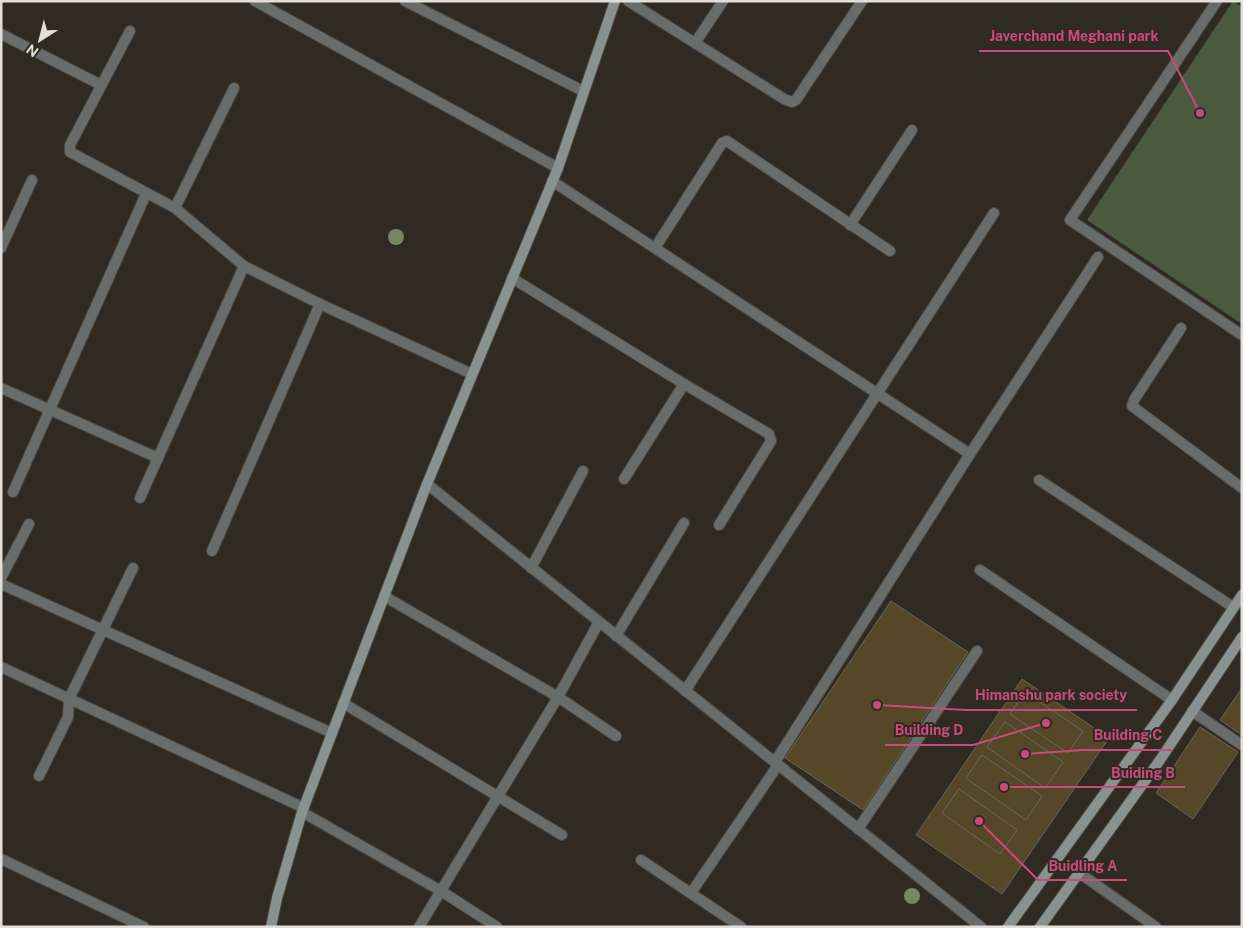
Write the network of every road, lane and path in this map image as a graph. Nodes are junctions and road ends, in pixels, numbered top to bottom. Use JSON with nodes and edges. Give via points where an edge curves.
{"nodes":[{"id":1,"x":255,"y":1,"type":"edge"},
{"id":2,"x":405,"y":1,"type":"edge"},
{"id":3,"x":615,"y":1,"type":"edge"},
{"id":4,"x":628,"y":1,"type":"edge"},
{"id":5,"x":723,"y":1,"type":"edge"},
{"id":6,"x":862,"y":1,"type":"edge"},
{"id":7,"x":1217,"y":1,"type":"edge"},
{"id":8,"x":130,"y":31,"type":"dead end"},
{"id":9,"x":1,"y":34,"type":"edge"},
{"id":10,"x":695,"y":43,"type":"junction"},
{"id":11,"x":101,"y":85,"type":"junction"},
{"id":12,"x":234,"y":88,"type":"dead end"},
{"id":13,"x":583,"y":91,"type":"junction"},
{"id":14,"x":912,"y":130,"type":"dead end"},
{"id":15,"x":558,"y":168,"type":"junction"},
{"id":16,"x":32,"y":180,"type":"dead end"},
{"id":17,"x":552,"y":181,"type":"junction"},
{"id":18,"x":146,"y":194,"type":"junction"},
{"id":19,"x":175,"y":208,"type":"junction"},
{"id":20,"x":994,"y":213,"type":"dead end"},
{"id":21,"x":850,"y":225,"type":"junction"},
{"id":22,"x":1,"y":248,"type":"edge"},
{"id":23,"x":655,"y":248,"type":"junction"},
{"id":24,"x":890,"y":251,"type":"dead end"},
{"id":25,"x":1098,"y":257,"type":"dead end"},
{"id":26,"x":244,"y":266,"type":"junction"},
{"id":27,"x":512,"y":278,"type":"junction"},
{"id":28,"x":320,"y":304,"type":"junction"},
{"id":29,"x":1181,"y":328,"type":"dead end"},
{"id":30,"x":1242,"y":335,"type":"edge"},
{"id":31,"x":472,"y":374,"type":"junction"},
{"id":32,"x":684,"y":384,"type":"junction"},
{"id":33,"x":1,"y":388,"type":"edge"},
{"id":34,"x":877,"y":392,"type":"junction"},
{"id":35,"x":51,"y":410,"type":"junction"},
{"id":36,"x":970,"y":454,"type":"junction"},
{"id":37,"x":158,"y":458,"type":"junction"},
{"id":38,"x":583,"y":471,"type":"dead end"},
{"id":39,"x":624,"y":479,"type":"dead end"},
{"id":40,"x":1039,"y":480,"type":"dead end"},
{"id":41,"x":427,"y":484,"type":"junction"},
{"id":42,"x":1242,"y":488,"type":"edge"},
{"id":43,"x":13,"y":492,"type":"dead end"},
{"id":44,"x":140,"y":498,"type":"dead end"},
{"id":45,"x":684,"y":523,"type":"dead end"},
{"id":46,"x":29,"y":524,"type":"dead end"},
{"id":47,"x":719,"y":525,"type":"dead end"},
{"id":48,"x":212,"y":551,"type":"dead end"},
{"id":49,"x":133,"y":568,"type":"dead end"},
{"id":50,"x":531,"y":568,"type":"junction"},
{"id":51,"x":980,"y":570,"type":"dead end"},
{"id":52,"x":1,"y":578,"type":"edge"},
{"id":53,"x":1,"y":584,"type":"edge"},
{"id":54,"x":1242,"y":595,"type":"edge"},
{"id":55,"x":384,"y":596,"type":"junction"},
{"id":56,"x":1233,"y":607,"type":"junction"},
{"id":57,"x":599,"y":622,"type":"junction"},
{"id":58,"x":104,"y":631,"type":"junction"},
{"id":59,"x":616,"y":636,"type":"junction"},
{"id":60,"x":1242,"y":637,"type":"edge"},
{"id":61,"x":978,"y":651,"type":"dead end"},
{"id":62,"x":1,"y":667,"type":"edge"},
{"id":63,"x":685,"y":691,"type":"junction"},
{"id":64,"x":558,"y":697,"type":"junction"},
{"id":65,"x":69,"y":699,"type":"junction"},
{"id":66,"x":1172,"y":700,"type":"junction"},
{"id":67,"x":343,"y":703,"type":"junction"},
{"id":68,"x":1192,"y":711,"type":"junction"},
{"id":69,"x":332,"y":733,"type":"junction"},
{"id":70,"x":616,"y":736,"type":"dead end"},
{"id":71,"x":1242,"y":745,"type":"edge"},
{"id":72,"x":776,"y":764,"type":"junction"},
{"id":73,"x":39,"y":776,"type":"dead end"},
{"id":74,"x":498,"y":797,"type":"junction"},
{"id":75,"x":303,"y":810,"type":"junction"},
{"id":76,"x":858,"y":829,"type":"junction"},
{"id":77,"x":562,"y":835,"type":"dead end"},
{"id":78,"x":1,"y":859,"type":"edge"},
{"id":79,"x":641,"y":860,"type":"dead end"},
{"id":80,"x":1078,"y":872,"type":"junction"},
{"id":81,"x":441,"y":892,"type":"junction"},
{"id":82,"x":691,"y":893,"type":"junction"},
{"id":83,"x":273,"y":926,"type":"edge"},
{"id":84,"x":144,"y":927,"type":"edge"},
{"id":85,"x":419,"y":927,"type":"edge"},
{"id":86,"x":497,"y":927,"type":"edge"},
{"id":87,"x":740,"y":927,"type":"edge"},
{"id":88,"x":981,"y":927,"type":"edge"},
{"id":89,"x":1008,"y":927,"type":"edge"},
{"id":90,"x":1040,"y":927,"type":"edge"},
{"id":91,"x":1156,"y":927,"type":"edge"}],
"edges":[{"from":1,"to":15,"type":"street"},
{"from":2,"to":13,"type":"street"},
{"from":3,"to":13,"type":"street"},
{"from":4,"to":10,"type":"street"},
{"from":5,"to":10,"type":"street"},
{"from":6,"to":10,"type":"street","via":[[792,102]]},
{"from":7,"to":30,"type":"street","via":[[1070,220]]},
{"from":8,"to":11,"type":"street"},
{"from":9,"to":11,"type":"street"},
{"from":11,"to":18,"type":"street","via":[[70,145],[70,152]]},
{"from":12,"to":19,"type":"street"},
{"from":13,"to":15,"type":"street"},
{"from":14,"to":21,"type":"street"},
{"from":15,"to":17,"type":"street"},
{"from":16,"to":22,"type":"street"},
{"from":17,"to":23,"type":"street"},
{"from":17,"to":27,"type":"street"},
{"from":18,"to":19,"type":"street"},
{"from":18,"to":35,"type":"street"},
{"from":19,"to":26,"type":"street"},
{"from":20,"to":34,"type":"street"},
{"from":21,"to":23,"type":"street","via":[[727,141],[722,143]]},
{"from":21,"to":24,"type":"street"},
{"from":23,"to":34,"type":"street"},
{"from":25,"to":36,"type":"street"},
{"from":26,"to":28,"type":"street"},
{"from":26,"to":37,"type":"street"},
{"from":27,"to":31,"type":"street"},
{"from":27,"to":32,"type":"street"},
{"from":28,"to":31,"type":"street"},
{"from":28,"to":48,"type":"street"},
{"from":29,"to":42,"type":"street","via":[[1132,406]]},
{"from":31,"to":41,"type":"street"},
{"from":32,"to":39,"type":"street"},
{"from":32,"to":47,"type":"street","via":[[771,436],[771,441]]},
{"from":33,"to":35,"type":"street"},
{"from":34,"to":36,"type":"street"},
{"from":34,"to":63,"type":"street"},
{"from":35,"to":37,"type":"street"},
{"from":35,"to":43,"type":"street"},
{"from":36,"to":72,"type":"street"},
{"from":37,"to":44,"type":"street"},
{"from":38,"to":50,"type":"street"},
{"from":40,"to":56,"type":"street"},
{"from":41,"to":50,"type":"street"},
{"from":41,"to":55,"type":"street"},
{"from":45,"to":59,"type":"street"},
{"from":46,"to":52,"type":"street"},
{"from":49,"to":58,"type":"street"},
{"from":50,"to":57,"type":"street"},
{"from":51,"to":66,"type":"street"},
{"from":53,"to":58,"type":"street"},
{"from":54,"to":56,"type":"street"},
{"from":55,"to":64,"type":"street"},
{"from":55,"to":67,"type":"street"},
{"from":56,"to":66,"type":"street"},
{"from":57,"to":59,"type":"street"},
{"from":57,"to":64,"type":"street"},
{"from":58,"to":65,"type":"street"},
{"from":58,"to":69,"type":"street"},
{"from":59,"to":63,"type":"street"},
{"from":60,"to":68,"type":"street"},
{"from":61,"to":76,"type":"street"},
{"from":62,"to":65,"type":"street"},
{"from":63,"to":72,"type":"street"},
{"from":64,"to":70,"type":"street"},
{"from":64,"to":74,"type":"street"},
{"from":65,"to":73,"type":"street","via":[[68,717]]},
{"from":65,"to":75,"type":"street"},
{"from":66,"to":89,"type":"street"},
{"from":67,"to":69,"type":"street"},
{"from":67,"to":74,"type":"street"},
{"from":68,"to":71,"type":"street"},
{"from":68,"to":80,"type":"street"},
{"from":69,"to":75,"type":"street"},
{"from":72,"to":76,"type":"street"},
{"from":72,"to":82,"type":"street"},
{"from":74,"to":77,"type":"street"},
{"from":74,"to":81,"type":"street"},
{"from":75,"to":81,"type":"street"},
{"from":75,"to":83,"type":"street","via":[[277,898]]},
{"from":76,"to":88,"type":"street"},
{"from":78,"to":84,"type":"street"},
{"from":79,"to":82,"type":"street"},
{"from":80,"to":90,"type":"street"},
{"from":80,"to":91,"type":"street"},
{"from":81,"to":85,"type":"street"},
{"from":81,"to":86,"type":"street"},
{"from":82,"to":87,"type":"street"}]}
